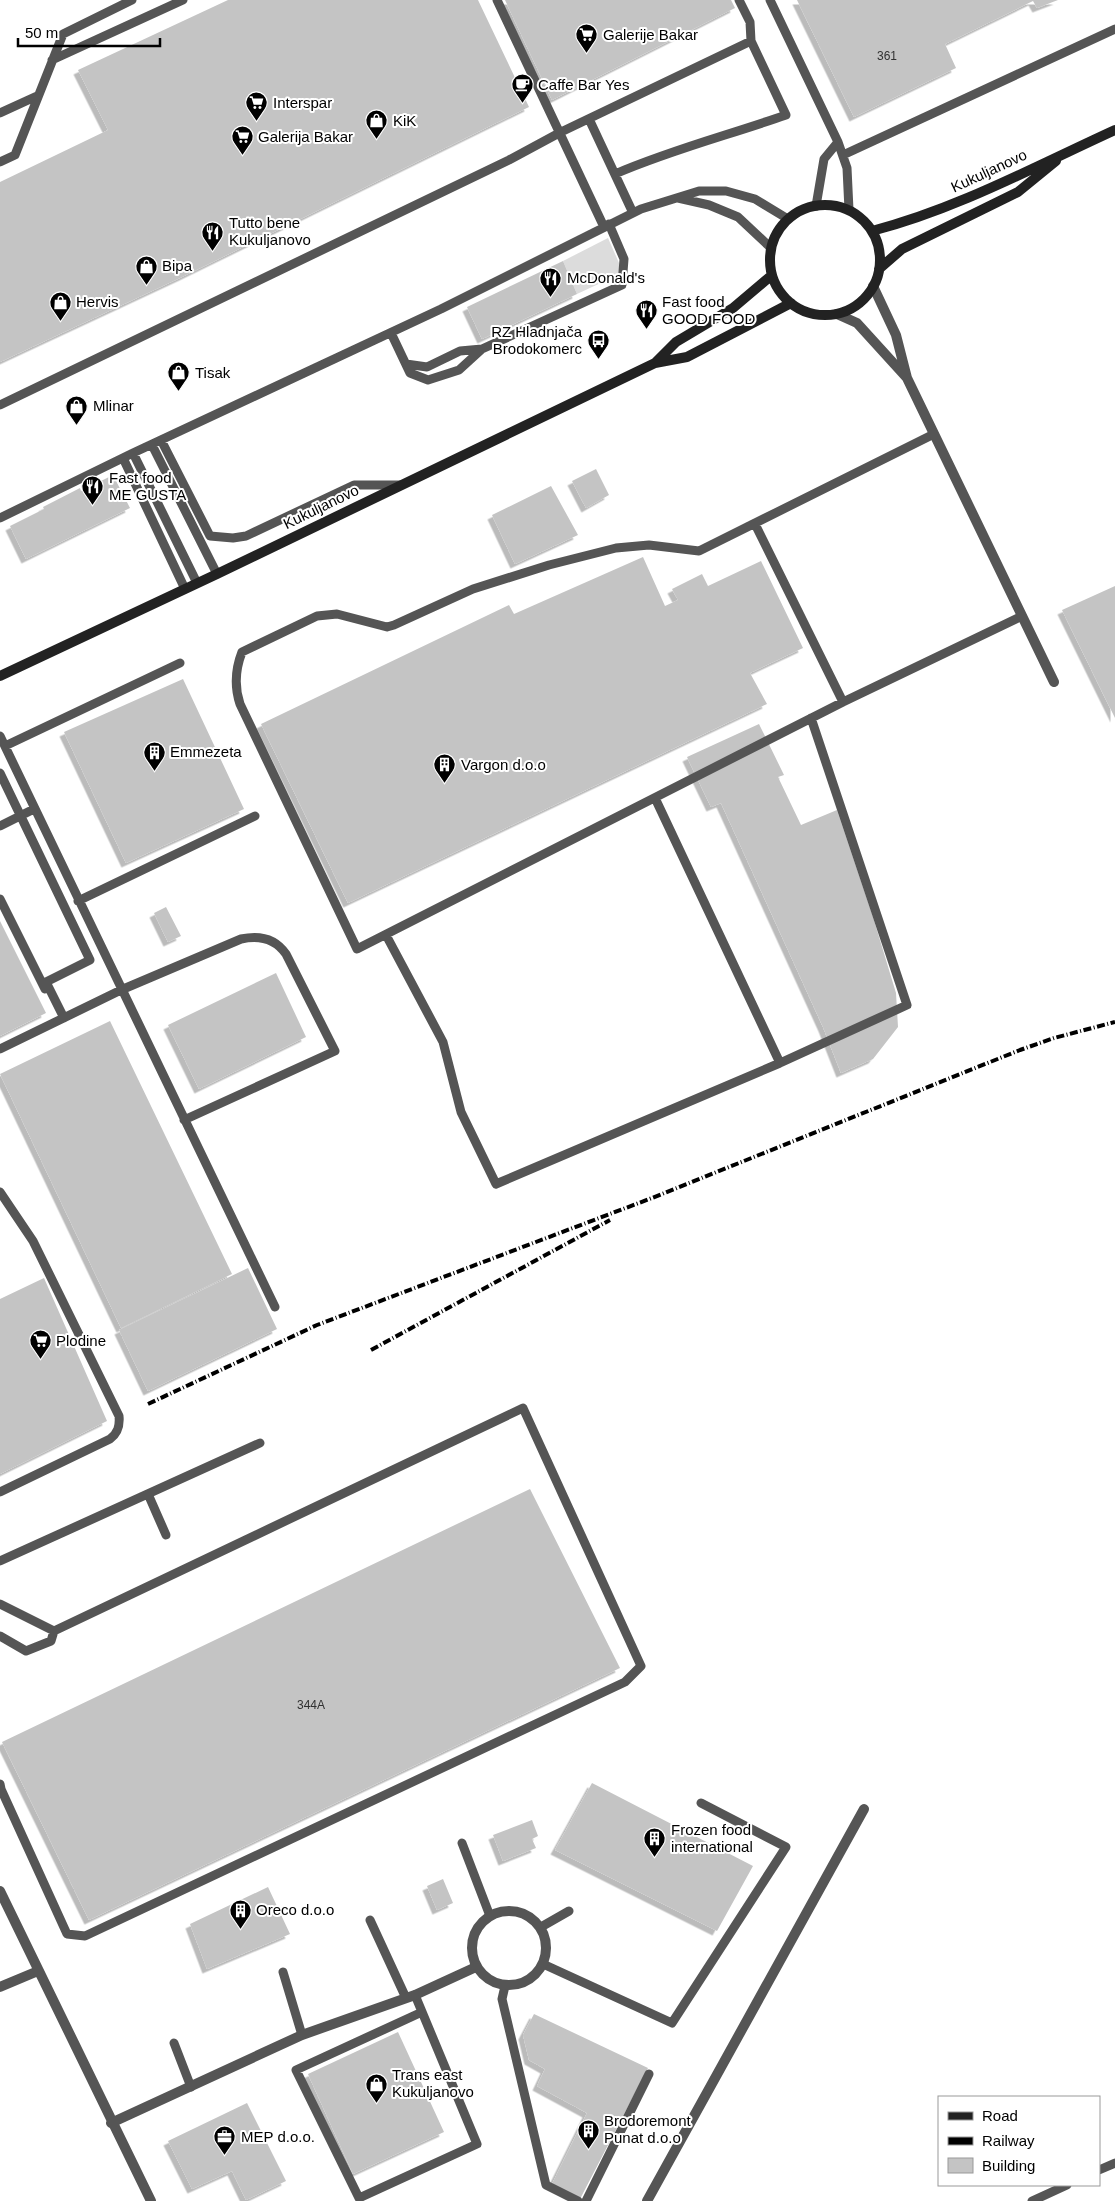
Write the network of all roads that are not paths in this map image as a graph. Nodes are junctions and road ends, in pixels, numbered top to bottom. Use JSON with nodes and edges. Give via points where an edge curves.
{"nodes":[{"id":1,"x":132,"y":0,"type":"edge"},
{"id":2,"x":183,"y":0,"type":"edge"},
{"id":3,"x":497,"y":0,"type":"edge"},
{"id":4,"x":739,"y":0,"type":"edge"},
{"id":5,"x":770,"y":0,"type":"edge"},
{"id":6,"x":1115,"y":29,"type":"edge"},
{"id":7,"x":751,"y":41,"type":"junction"},
{"id":8,"x":52,"y":60,"type":"junction"},
{"id":9,"x":37,"y":96,"type":"junction"},
{"id":10,"x":0,"y":114,"type":"edge"},
{"id":11,"x":589,"y":119,"type":"junction"},
{"id":12,"x":1115,"y":130,"type":"edge"},
{"id":13,"x":561,"y":132,"type":"junction"},
{"id":14,"x":838,"y":142,"type":"junction"},
{"id":15,"x":1064,"y":153,"type":"junction"},
{"id":16,"x":843,"y":155,"type":"junction"},
{"id":17,"x":0,"y":162,"type":"edge"},
{"id":18,"x":615,"y":174,"type":"junction"},
{"id":19,"x":676,"y":198,"type":"junction"},
{"id":20,"x":816,"y":206,"type":"junction"},
{"id":21,"x":849,"y":210,"type":"junction"},
{"id":22,"x":633,"y":213,"type":"junction"},
{"id":23,"x":788,"y":219,"type":"junction"},
{"id":24,"x":607,"y":226,"type":"junction"},
{"id":25,"x":872,"y":231,"type":"junction"},
{"id":26,"x":771,"y":248,"type":"junction"},
{"id":27,"x":879,"y":269,"type":"junction"},
{"id":28,"x":772,"y":275,"type":"junction"},
{"id":29,"x":874,"y":286,"type":"junction"},
{"id":30,"x":791,"y":303,"type":"junction"},
{"id":31,"x":837,"y":314,"type":"junction"},
{"id":32,"x":391,"y":333,"type":"junction"},
{"id":33,"x":482,"y":349,"type":"junction"},
{"id":34,"x":655,"y":363,"type":"junction"},
{"id":35,"x":406,"y":364,"type":"junction"},
{"id":36,"x":907,"y":378,"type":"junction"},
{"id":37,"x":0,"y":405,"type":"edge"},
{"id":38,"x":934,"y":434,"type":"junction"},
{"id":39,"x":161,"y":440,"type":"junction"},
{"id":40,"x":152,"y":445,"type":"junction"},
{"id":41,"x":133,"y":453,"type":"junction"},
{"id":42,"x":123,"y":458,"type":"junction"},
{"id":43,"x":401,"y":485,"type":"junction"},
{"id":44,"x":0,"y":518,"type":"edge"},
{"id":45,"x":755,"y":524,"type":"junction"},
{"id":46,"x":217,"y":574,"type":"junction"},
{"id":47,"x":197,"y":583,"type":"junction"},
{"id":48,"x":185,"y":588,"type":"junction"},
{"id":49,"x":1022,"y":616,"type":"junction"},
{"id":50,"x":180,"y":663,"type":"dead end"},
{"id":51,"x":0,"y":676,"type":"edge"},
{"id":52,"x":1054,"y":682,"type":"dead end"},
{"id":53,"x":843,"y":702,"type":"junction"},
{"id":54,"x":811,"y":718,"type":"junction"},
{"id":55,"x":0,"y":736,"type":"edge"},
{"id":56,"x":5,"y":746,"type":"junction"},
{"id":57,"x":0,"y":772,"type":"edge"},
{"id":58,"x":655,"y":798,"type":"junction"},
{"id":59,"x":34,"y":809,"type":"junction"},
{"id":60,"x":255,"y":816,"type":"dead end"},
{"id":61,"x":20,"y":817,"type":"junction"},
{"id":62,"x":0,"y":826,"type":"edge"},
{"id":63,"x":0,"y":899,"type":"edge"},
{"id":64,"x":78,"y":901,"type":"junction"},
{"id":65,"x":386,"y":935,"type":"junction"},
{"id":66,"x":121,"y":990,"type":"junction"},
{"id":67,"x":62,"y":1019,"type":"junction"},
{"id":68,"x":0,"y":1049,"type":"edge"},
{"id":69,"x":780,"y":1063,"type":"junction"},
{"id":70,"x":184,"y":1120,"type":"junction"},
{"id":71,"x":0,"y":1192,"type":"edge"},
{"id":72,"x":275,"y":1307,"type":"dead end"},
{"id":73,"x":260,"y":1443,"type":"dead end"},
{"id":74,"x":0,"y":1492,"type":"edge"},
{"id":75,"x":148,"y":1494,"type":"junction"},
{"id":76,"x":166,"y":1535,"type":"dead end"},
{"id":77,"x":0,"y":1561,"type":"edge"},
{"id":78,"x":0,"y":1604,"type":"edge"},
{"id":79,"x":54,"y":1631,"type":"junction"},
{"id":80,"x":0,"y":1636,"type":"edge"},
{"id":81,"x":0,"y":1784,"type":"edge"},
{"id":82,"x":701,"y":1803,"type":"dead end"},
{"id":83,"x":864,"y":1809,"type":"dead end"},
{"id":84,"x":462,"y":1843,"type":"dead end"},
{"id":85,"x":0,"y":1891,"type":"edge"},
{"id":86,"x":569,"y":1911,"type":"dead end"},
{"id":87,"x":490,"y":1916,"type":"junction"},
{"id":88,"x":370,"y":1920,"type":"dead end"},
{"id":89,"x":540,"y":1927,"type":"junction"},
{"id":90,"x":543,"y":1964,"type":"junction"},
{"id":91,"x":476,"y":1967,"type":"junction"},
{"id":92,"x":38,"y":1971,"type":"junction"},
{"id":93,"x":283,"y":1972,"type":"dead end"},
{"id":94,"x":505,"y":1986,"type":"junction"},
{"id":95,"x":0,"y":1987,"type":"edge"},
{"id":96,"x":411,"y":1996,"type":"junction"},
{"id":97,"x":422,"y":2012,"type":"junction"},
{"id":98,"x":302,"y":2035,"type":"junction"},
{"id":99,"x":174,"y":2043,"type":"dead end"},
{"id":100,"x":649,"y":2074,"type":"dead end"},
{"id":101,"x":191,"y":2087,"type":"junction"},
{"id":102,"x":111,"y":2123,"type":"junction"},
{"id":103,"x":1115,"y":2163,"type":"edge"},
{"id":104,"x":1100,"y":2170,"type":"edge"},
{"id":105,"x":1066,"y":2186,"type":"edge"},
{"id":106,"x":151,"y":2201,"type":"edge"},
{"id":107,"x":578,"y":2201,"type":"edge"},
{"id":108,"x":586,"y":2201,"type":"edge"},
{"id":109,"x":647,"y":2201,"type":"edge"},
{"id":110,"x":1032,"y":2201,"type":"edge"}],
"edges":[{"from":1,"to":8,"type":"lane","via":[[63,34]]},
{"from":2,"to":8,"type":"lane"},
{"from":3,"to":13,"type":"lane"},
{"from":4,"to":7,"type":"lane","via":[[750,22]]},
{"from":5,"to":14,"type":"lane"},
{"from":6,"to":16,"type":"lane"},
{"from":7,"to":11,"type":"lane"},
{"from":7,"to":18,"type":"lane","via":[[786,115],[658,155]]},
{"from":8,"to":9,"type":"lane"},
{"from":9,"to":10,"type":"lane"},
{"from":9,"to":17,"type":"lane","via":[[15,155]]},
{"from":11,"to":13,"type":"lane"},
{"from":11,"to":18,"type":"lane"},
{"from":12,"to":15,"type":"main road","name":"Kukuljanovo"},
{"from":13,"to":24,"type":"lane"},
{"from":13,"to":37,"type":"lane"},
{"from":14,"to":16,"type":"lane"},
{"from":14,"to":20,"type":"lane","via":[[824,159]]},
{"from":15,"to":25,"type":"main road","name":"Kukuljanovo","via":[[948,207]]},
{"from":15,"to":27,"type":"main road","via":[[1018,192],[902,249]]},
{"from":16,"to":21,"type":"lane","via":[[847,168]]},
{"from":18,"to":22,"type":"lane"},
{"from":19,"to":22,"type":"lane"},
{"from":19,"to":23,"type":"lane","via":[[699,191],[726,191],[755,199]]},
{"from":19,"to":26,"type":"lane","via":[[710,205],[738,217]]},
{"from":20,"to":21,"type":"main road"},
{"from":20,"to":23,"type":"main road","via":[[801,210]]},
{"from":21,"to":25,"type":"main road"},
{"from":22,"to":24,"type":"lane"},
{"from":23,"to":26,"type":"main road"},
{"from":24,"to":32,"type":"lane"},
{"from":24,"to":33,"type":"lane","via":[[624,259],[622,284]]},
{"from":25,"to":27,"type":"main road","via":[[879,249]]},
{"from":26,"to":28,"type":"main road"},
{"from":27,"to":29,"type":"main road"},
{"from":28,"to":30,"type":"main road","via":[[779,291]]},
{"from":28,"to":34,"type":"main road","via":[[732,308],[676,342]]},
{"from":29,"to":31,"type":"main road","via":[[864,299]]},
{"from":29,"to":36,"type":"street","via":[[896,335]]},
{"from":30,"to":31,"type":"main road","via":[[805,312]]},
{"from":30,"to":34,"type":"main road","via":[[687,357]]},
{"from":31,"to":36,"type":"street","via":[[857,324]]},
{"from":32,"to":35,"type":"lane"},
{"from":32,"to":39,"type":"lane"},
{"from":33,"to":35,"type":"lane","via":[[460,351],[427,367]]},
{"from":33,"to":35,"type":"lane","via":[[459,370],[428,380],[410,373]]},
{"from":34,"to":43,"type":"main road","name":"Kukuljanovo"},
{"from":36,"to":38,"type":"street"},
{"from":38,"to":45,"type":"lane"},
{"from":38,"to":49,"type":"street"},
{"from":39,"to":40,"type":"lane"},
{"from":39,"to":43,"type":"lane","via":[[210,536],[246,536],[354,485]]},
{"from":40,"to":41,"type":"lane"},
{"from":40,"to":46,"type":"lane"},
{"from":41,"to":42,"type":"lane"},
{"from":41,"to":47,"type":"lane"},
{"from":42,"to":44,"type":"lane"},
{"from":42,"to":48,"type":"lane"},
{"from":43,"to":46,"type":"main road","name":"Kukuljanovo"},
{"from":45,"to":53,"type":"lane"},
{"from":45,"to":65,"type":"lane","via":[[699,552],[649,545],[616,548],[549,565],[474,590],[387,626],[337,614],[317,616],[242,652],[236,666],[240,704],[357,949]]},
{"from":46,"to":47,"type":"main road","name":"Kukuljanovo"},
{"from":47,"to":48,"type":"main road","name":"Kukuljanovo"},
{"from":48,"to":51,"type":"main road","name":"Kukuljanovo"},
{"from":49,"to":52,"type":"street"},
{"from":49,"to":53,"type":"lane"},
{"from":50,"to":56,"type":"lane"},
{"from":53,"to":54,"type":"lane"},
{"from":54,"to":58,"type":"lane"},
{"from":54,"to":69,"type":"lane","via":[[907,1005]]},
{"from":55,"to":56,"type":"lane"},
{"from":56,"to":59,"type":"lane"},
{"from":57,"to":61,"type":"lane"},
{"from":58,"to":65,"type":"lane"},
{"from":58,"to":69,"type":"lane"},
{"from":59,"to":61,"type":"lane"},
{"from":59,"to":64,"type":"lane"},
{"from":60,"to":64,"type":"lane"},
{"from":61,"to":62,"type":"lane"},
{"from":61,"to":67,"type":"lane","via":[[90,960],[46,982]]},
{"from":63,"to":67,"type":"lane"},
{"from":64,"to":66,"type":"lane"},
{"from":65,"to":69,"type":"lane","via":[[443,1042],[461,1112],[496,1184]]},
{"from":66,"to":67,"type":"lane"},
{"from":66,"to":70,"type":"lane"},
{"from":66,"to":70,"type":"lane","via":[[241,939],[263,937],[275,942],[286,954],[335,1051]]},
{"from":67,"to":68,"type":"lane"},
{"from":70,"to":72,"type":"lane"},
{"from":71,"to":74,"type":"lane","via":[[33,1241],[120,1422],[110,1439]]},
{"from":73,"to":75,"type":"lane"},
{"from":75,"to":76,"type":"lane"},
{"from":75,"to":77,"type":"lane"},
{"from":78,"to":79,"type":"lane"},
{"from":79,"to":80,"type":"lane","via":[[51,1641],[26,1651]]},
{"from":79,"to":81,"type":"lane","via":[[523,1408],[641,1666],[625,1682],[85,1936],[67,1934]]},
{"from":82,"to":90,"type":"lane","via":[[786,1847],[672,2023]]},
{"from":83,"to":109,"type":"street"},
{"from":84,"to":87,"type":"lane"},
{"from":85,"to":92,"type":"street"},
{"from":86,"to":89,"type":"lane"},
{"from":87,"to":89,"type":"street","via":[[507,1910],[520,1912]]},
{"from":87,"to":91,"type":"street","via":[[476,1930],[472,1942]]},
{"from":88,"to":96,"type":"lane"},
{"from":89,"to":90,"type":"street","via":[[546,1939],[547,1952]]},
{"from":90,"to":94,"type":"street","via":[[528,1981]]},
{"from":91,"to":94,"type":"street","via":[[493,1983]]},
{"from":91,"to":96,"type":"street"},
{"from":92,"to":95,"type":"street"},
{"from":92,"to":102,"type":"street"},
{"from":93,"to":98,"type":"lane"},
{"from":94,"to":107,"type":"lane","via":[[502,1999],[546,2185]]},
{"from":96,"to":97,"type":"lane"},
{"from":96,"to":98,"type":"street"},
{"from":97,"to":97,"type":"lane","via":[[296,2070],[359,2198],[477,2144]]},
{"from":98,"to":101,"type":"street"},
{"from":99,"to":101,"type":"lane"},
{"from":100,"to":108,"type":"lane"},
{"from":101,"to":102,"type":"street"},
{"from":102,"to":106,"type":"street"},
{"from":103,"to":104,"type":"lane"},
{"from":105,"to":110,"type":"lane"}]}
